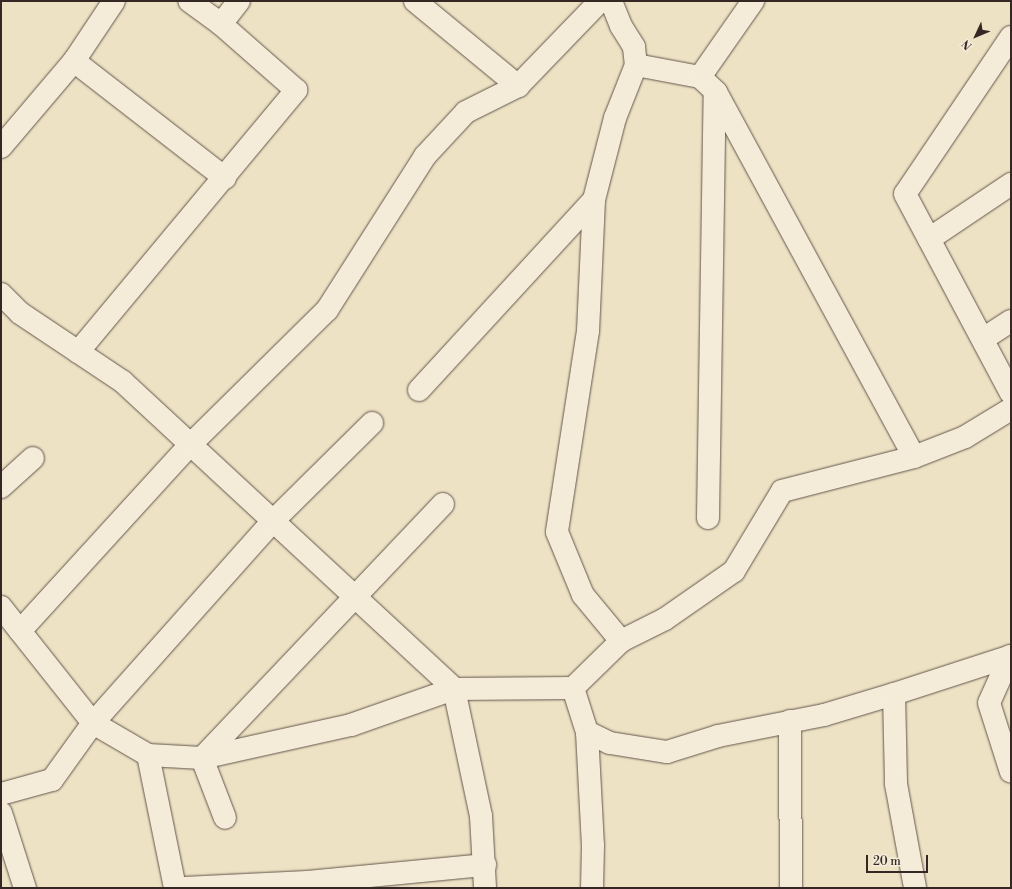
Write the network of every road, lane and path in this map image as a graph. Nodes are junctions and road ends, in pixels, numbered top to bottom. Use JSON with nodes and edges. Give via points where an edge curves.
{"nodes":[{"id":1,"x":114,"y":1,"type":"edge"},
{"id":2,"x":189,"y":1,"type":"edge"},
{"id":3,"x":239,"y":1,"type":"edge"},
{"id":4,"x":415,"y":1,"type":"edge"},
{"id":5,"x":600,"y":1,"type":"edge"},
{"id":6,"x":611,"y":1,"type":"edge"},
{"id":7,"x":753,"y":1,"type":"edge"},
{"id":8,"x":220,"y":24,"type":"junction"},
{"id":9,"x":1011,"y":37,"type":"edge"},
{"id":10,"x":74,"y":61,"type":"junction"},
{"id":11,"x":636,"y":64,"type":"junction"},
{"id":12,"x":700,"y":77,"type":"junction"},
{"id":13,"x":518,"y":86,"type":"junction"},
{"id":14,"x":716,"y":92,"type":"junction"},
{"id":15,"x":1,"y":148,"type":"edge"},
{"id":16,"x":225,"y":178,"type":"junction"},
{"id":17,"x":1011,"y":184,"type":"edge"},
{"id":18,"x":594,"y":200,"type":"junction"},
{"id":19,"x":929,"y":239,"type":"junction"},
{"id":20,"x":1,"y":294,"type":"edge"},
{"id":21,"x":1011,"y":321,"type":"edge"},
{"id":22,"x":983,"y":339,"type":"junction"},
{"id":23,"x":78,"y":352,"type":"junction"},
{"id":24,"x":418,"y":390,"type":"dead end"},
{"id":25,"x":1011,"y":393,"type":"edge"},
{"id":26,"x":1011,"y":409,"type":"edge"},
{"id":27,"x":372,"y":423,"type":"dead end"},
{"id":28,"x":191,"y":444,"type":"junction"},
{"id":29,"x":914,"y":457,"type":"junction"},
{"id":30,"x":33,"y":458,"type":"dead end"},
{"id":31,"x":1,"y":487,"type":"edge"},
{"id":32,"x":443,"y":504,"type":"dead end"},
{"id":33,"x":708,"y":518,"type":"dead end"},
{"id":34,"x":274,"y":520,"type":"junction"},
{"id":35,"x":355,"y":595,"type":"junction"},
{"id":36,"x":1,"y":607,"type":"edge"},
{"id":37,"x":20,"y":631,"type":"junction"},
{"id":38,"x":621,"y":641,"type":"junction"},
{"id":39,"x":1011,"y":656,"type":"edge"},
{"id":40,"x":573,"y":688,"type":"junction"},
{"id":41,"x":454,"y":689,"type":"junction"},
{"id":42,"x":894,"y":694,"type":"junction"},
{"id":43,"x":790,"y":721,"type":"junction"},
{"id":44,"x":93,"y":723,"type":"junction"},
{"id":45,"x":587,"y":732,"type":"junction"},
{"id":46,"x":148,"y":755,"type":"junction"},
{"id":47,"x":202,"y":758,"type":"junction"},
{"id":48,"x":1011,"y":772,"type":"edge"},
{"id":49,"x":1,"y":794,"type":"edge"},
{"id":50,"x":1,"y":812,"type":"edge"},
{"id":51,"x":225,"y":818,"type":"dead end"},
{"id":52,"x":485,"y":865,"type":"junction"},
{"id":53,"x":308,"y":885,"type":"edge"},
{"id":54,"x":25,"y":888,"type":"edge"},
{"id":55,"x":175,"y":888,"type":"edge"},
{"id":56,"x":184,"y":888,"type":"edge"},
{"id":57,"x":485,"y":888,"type":"edge"},
{"id":58,"x":592,"y":888,"type":"edge"},
{"id":59,"x":792,"y":888,"type":"edge"},
{"id":60,"x":915,"y":888,"type":"edge"}],
"edges":[{"from":1,"to":10,"type":"street"},
{"from":2,"to":8,"type":"street"},
{"from":3,"to":8,"type":"street"},
{"from":4,"to":13,"type":"street"},
{"from":5,"to":13,"type":"street"},
{"from":6,"to":11,"type":"street","via":[[621,26],[634,47]]},
{"from":7,"to":12,"type":"street"},
{"from":8,"to":16,"type":"street","via":[[296,90]]},
{"from":9,"to":19,"type":"street","via":[[905,194]]},
{"from":10,"to":15,"type":"street"},
{"from":10,"to":16,"type":"street"},
{"from":11,"to":12,"type":"street"},
{"from":11,"to":18,"type":"street","via":[[615,118]]},
{"from":12,"to":14,"type":"street"},
{"from":13,"to":28,"type":"street","via":[[466,112],[425,156],[327,310]]},
{"from":14,"to":29,"type":"street"},
{"from":14,"to":33,"type":"street"},
{"from":16,"to":23,"type":"street"},
{"from":17,"to":19,"type":"street"},
{"from":18,"to":24,"type":"street"},
{"from":18,"to":38,"type":"street","via":[[588,331],[557,532],[583,595]]},
{"from":19,"to":22,"type":"street"},
{"from":20,"to":23,"type":"street","via":[[20,313]]},
{"from":21,"to":22,"type":"street"},
{"from":22,"to":25,"type":"street"},
{"from":23,"to":28,"type":"street","via":[[123,382]]},
{"from":26,"to":29,"type":"street","via":[[965,438]]},
{"from":27,"to":34,"type":"street"},
{"from":28,"to":34,"type":"street"},
{"from":28,"to":37,"type":"street"},
{"from":29,"to":38,"type":"street","via":[[782,491],[734,571],[665,619]]},
{"from":30,"to":31,"type":"street"},
{"from":32,"to":35,"type":"street"},
{"from":34,"to":35,"type":"street"},
{"from":34,"to":44,"type":"street"},
{"from":35,"to":41,"type":"street"},
{"from":35,"to":47,"type":"street"},
{"from":36,"to":37,"type":"street"},
{"from":37,"to":44,"type":"street"},
{"from":38,"to":40,"type":"street"},
{"from":39,"to":42,"type":"street"},
{"from":39,"to":48,"type":"street","via":[[989,703]]},
{"from":40,"to":41,"type":"street"},
{"from":40,"to":45,"type":"street"},
{"from":41,"to":47,"type":"street","via":[[351,725]]},
{"from":41,"to":52,"type":"street","via":[[481,816]]},
{"from":42,"to":43,"type":"street","via":[[824,715]]},
{"from":42,"to":60,"type":"street","via":[[896,784]]},
{"from":43,"to":45,"type":"street","via":[[718,736],[667,752],[610,743]]},
{"from":43,"to":59,"type":"street"},
{"from":44,"to":46,"type":"street"},
{"from":44,"to":49,"type":"street","via":[[52,780]]},
{"from":45,"to":58,"type":"street","via":[[593,845]]},
{"from":46,"to":47,"type":"street"},
{"from":46,"to":55,"type":"street"},
{"from":47,"to":51,"type":"street"},
{"from":50,"to":54,"type":"street"},
{"from":52,"to":53,"type":"street"},
{"from":52,"to":57,"type":"street"},
{"from":53,"to":56,"type":"street"}]}
